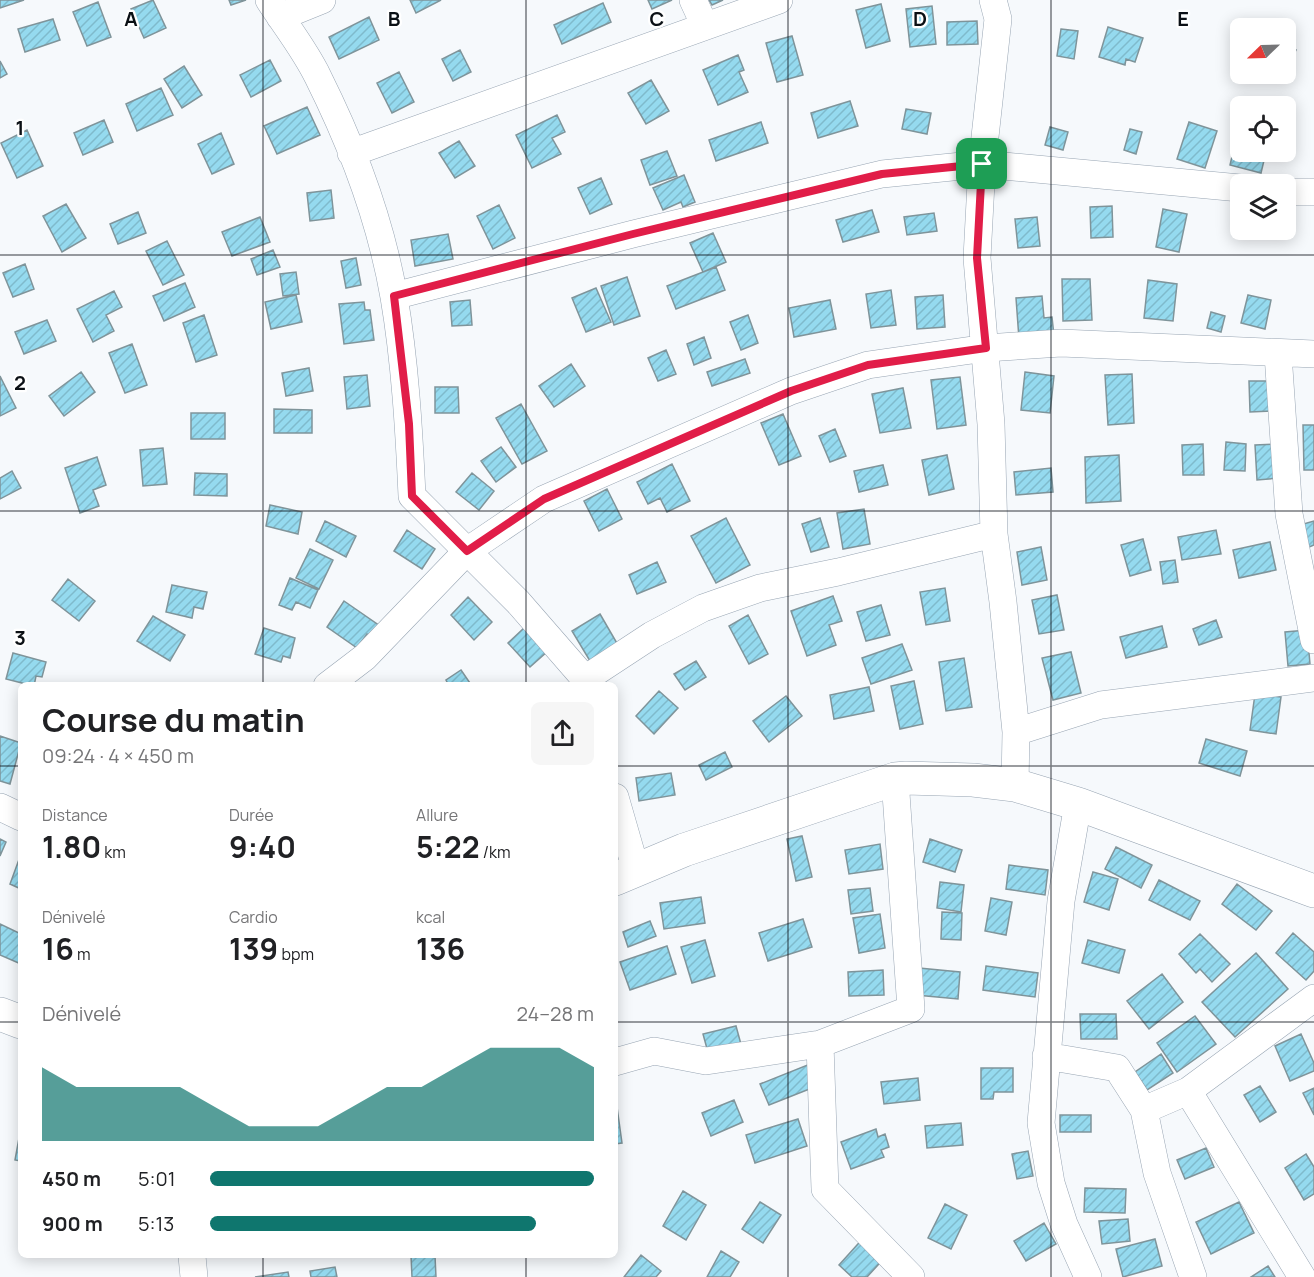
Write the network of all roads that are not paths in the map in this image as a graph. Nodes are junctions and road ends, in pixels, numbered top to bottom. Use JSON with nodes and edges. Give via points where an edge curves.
{"nodes":[{"id":1,"x":322,"y":0,"type":"edge"},
{"id":2,"x":693,"y":0,"type":"edge"},
{"id":3,"x":779,"y":0,"type":"edge"},
{"id":4,"x":993,"y":0,"type":"edge"},
{"id":5,"x":274,"y":8,"type":"edge"},
{"id":6,"x":705,"y":26,"type":"junction"},
{"id":7,"x":351,"y":153,"type":"junction"},
{"id":8,"x":982,"y":164,"type":"junction"},
{"id":9,"x":1230,"y":187,"type":"edge"},
{"id":10,"x":1296,"y":192,"type":"edge"},
{"id":11,"x":1314,"y":192,"type":"edge"},
{"id":12,"x":394,"y":296,"type":"junction"},
{"id":13,"x":986,"y":348,"type":"junction"},
{"id":14,"x":1278,"y":354,"type":"junction"},
{"id":15,"x":1314,"y":354,"type":"edge"},
{"id":16,"x":994,"y":534,"type":"junction"},
{"id":17,"x":467,"y":551,"type":"junction"},
{"id":18,"x":1314,"y":640,"type":"edge"},
{"id":19,"x":1314,"y":678,"type":"edge"},
{"id":20,"x":332,"y":682,"type":"edge"},
{"id":21,"x":586,"y":682,"type":"edge"},
{"id":22,"x":1016,"y":732,"type":"junction"},
{"id":23,"x":895,"y":779,"type":"junction"},
{"id":24,"x":1015,"y":785,"type":"junction"},
{"id":25,"x":1077,"y":804,"type":"junction"},
{"id":26,"x":0,"y":807,"type":"edge"},
{"id":27,"x":18,"y":816,"type":"edge"},
{"id":28,"x":618,"y":818,"type":"edge"},
{"id":29,"x":626,"y":874,"type":"edge"},
{"id":30,"x":1314,"y":891,"type":"edge"},
{"id":31,"x":1311,"y":1007,"type":"edge"},
{"id":32,"x":0,"y":1014,"type":"edge"},
{"id":33,"x":18,"y":1021,"type":"edge"},
{"id":34,"x":820,"y":1044,"type":"junction"},
{"id":35,"x":1046,"y":1056,"type":"junction"},
{"id":36,"x":618,"y":1061,"type":"edge"},
{"id":37,"x":1188,"y":1091,"type":"junction"},
{"id":38,"x":1144,"y":1110,"type":"junction"},
{"id":39,"x":192,"y":1258,"type":"edge"},
{"id":40,"x":194,"y":1277,"type":"edge"},
{"id":41,"x":911,"y":1277,"type":"edge"},
{"id":42,"x":1088,"y":1277,"type":"edge"},
{"id":43,"x":1193,"y":1277,"type":"edge"},
{"id":44,"x":1302,"y":1277,"type":"edge"}],
"edges":[{"from":1,"to":5,"type":"street"},
{"from":2,"to":6,"type":"street"},
{"from":3,"to":6,"type":"street"},
{"from":4,"to":8,"type":"street","via":[[998,19]]},
{"from":5,"to":7,"type":"street","via":[[317,75]]},
{"from":6,"to":7,"type":"street"},
{"from":7,"to":12,"type":"street","via":[[380,239]]},
{"from":8,"to":9,"type":"street"},
{"from":8,"to":12,"type":"street","via":[[882,174]]},
{"from":8,"to":13,"type":"street","via":[[977,258]]},
{"from":10,"to":11,"type":"street"},
{"from":12,"to":17,"type":"street","via":[[409,424],[412,496]]},
{"from":13,"to":14,"type":"street","via":[[1061,343]]},
{"from":13,"to":16,"type":"street"},
{"from":13,"to":17,"type":"street","via":[[868,365],[791,391],[544,499]]},
{"from":14,"to":15,"type":"street"},
{"from":14,"to":18,"type":"street","via":[[1289,514]]},
{"from":16,"to":21,"type":"street","via":[[760,588],[703,608],[652,635]]},
{"from":16,"to":22,"type":"street"},
{"from":17,"to":20,"type":"street","via":[[366,657]]},
{"from":17,"to":21,"type":"street","via":[[518,602]]},
{"from":19,"to":22,"type":"street","via":[[1101,705]]},
{"from":22,"to":24,"type":"street"},
{"from":23,"to":24,"type":"street"},
{"from":23,"to":29,"type":"street","via":[[684,850]]},
{"from":23,"to":34,"type":"street","via":[[911,1009]]},
{"from":24,"to":25,"type":"street"},
{"from":25,"to":30,"type":"street"},
{"from":25,"to":35,"type":"street","via":[[1061,901]]},
{"from":26,"to":27,"type":"street"},
{"from":28,"to":29,"type":"street"},
{"from":31,"to":37,"type":"street"},
{"from":32,"to":33,"type":"street"},
{"from":34,"to":36,"type":"street","via":[[706,1061],[654,1051]]},
{"from":34,"to":41,"type":"street","via":[[825,1189]]},
{"from":35,"to":38,"type":"street","via":[[1117,1068]]},
{"from":35,"to":42,"type":"street","via":[[1041,1123],[1051,1183]]},
{"from":37,"to":38,"type":"street"},
{"from":37,"to":44,"type":"street"},
{"from":38,"to":43,"type":"street","via":[[1157,1173]]},
{"from":39,"to":40,"type":"street"}]}
